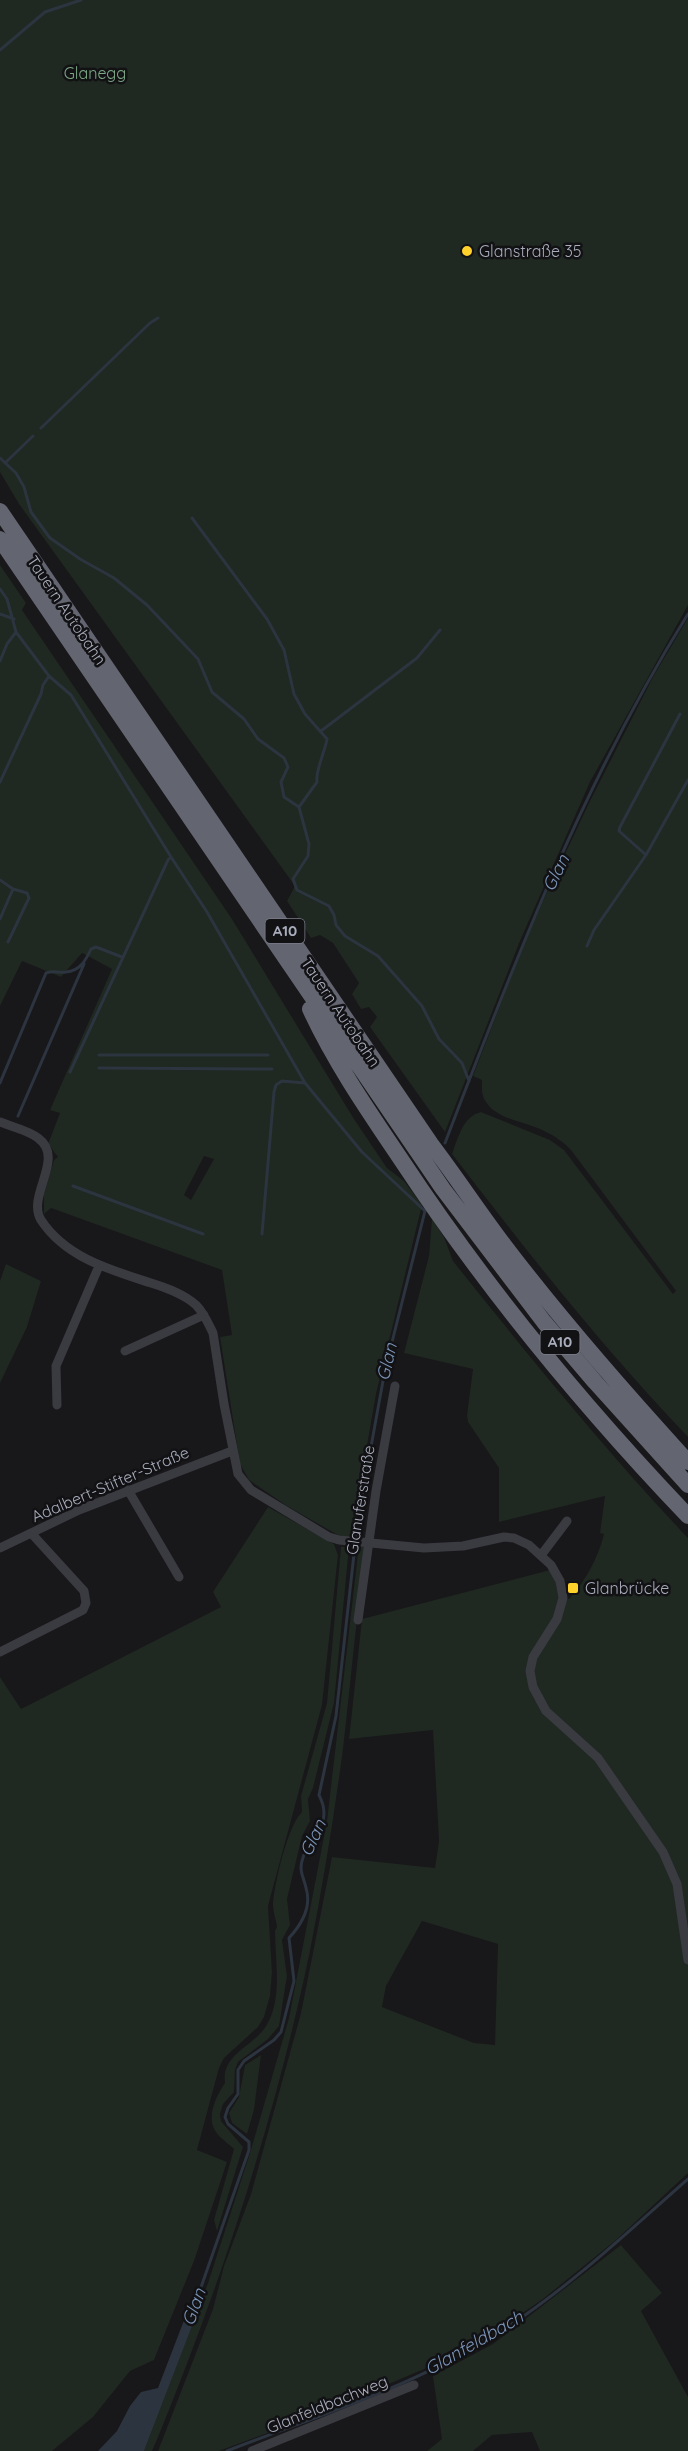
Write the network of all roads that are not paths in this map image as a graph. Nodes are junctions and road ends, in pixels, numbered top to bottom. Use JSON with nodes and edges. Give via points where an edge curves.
{"nodes":[{"id":1,"x":0,"y":511,"type":"edge"},
{"id":2,"x":0,"y":539,"type":"edge"},
{"id":3,"x":289,"y":965,"type":"junction"},
{"id":4,"x":0,"y":1122,"type":"edge"},
{"id":5,"x":99,"y":1266,"type":"junction"},
{"id":6,"x":204,"y":1315,"type":"junction"},
{"id":7,"x":125,"y":1351,"type":"dead end"},
{"id":8,"x":395,"y":1386,"type":"dead end"},
{"id":9,"x":57,"y":1405,"type":"dead end"},
{"id":10,"x":232,"y":1450,"type":"junction"},
{"id":11,"x":688,"y":1462,"type":"edge"},
{"id":12,"x":688,"y":1485,"type":"edge"},
{"id":13,"x":128,"y":1490,"type":"junction"},
{"id":14,"x":688,"y":1516,"type":"edge"},
{"id":15,"x":567,"y":1521,"type":"dead end"},
{"id":16,"x":32,"y":1534,"type":"junction"},
{"id":17,"x":367,"y":1543,"type":"junction"},
{"id":18,"x":0,"y":1548,"type":"edge"},
{"id":19,"x":542,"y":1554,"type":"junction"},
{"id":20,"x":179,"y":1577,"type":"dead end"},
{"id":21,"x":358,"y":1620,"type":"dead end"},
{"id":22,"x":0,"y":1652,"type":"edge"},
{"id":23,"x":688,"y":1960,"type":"edge"},
{"id":24,"x":414,"y":2385,"type":"dead end"},
{"id":25,"x":252,"y":2451,"type":"edge"}],
"edges":[{"from":1,"to":11,"type":"highway","name":"Tauern Autobahn","number":"A10","via":[[431,1144],[548,1301]]},
{"from":2,"to":3,"type":"highway","name":"Tauern Autobahn","number":"A10"},
{"from":3,"to":12,"type":"highway","number":"A10","via":[[425,1165],[544,1322]]},
{"from":3,"to":14,"type":"highway","via":[[328,1048],[437,1213],[544,1353]]},
{"from":4,"to":5,"type":"street","via":[[44,1143],[48,1159],[38,1213],[61,1243]]},
{"from":5,"to":6,"type":"street","via":[[169,1289],[188,1298]]},
{"from":5,"to":9,"type":"street","via":[[56,1366]]},
{"from":6,"to":7,"type":"street"},
{"from":6,"to":10,"type":"street","via":[[213,1333]]},
{"from":8,"to":17,"type":"street","name":"Glanuferstraße"},
{"from":10,"to":13,"type":"street","name":"Adalbert-Stifter-Straße"},
{"from":10,"to":17,"type":"street","via":[[238,1474],[251,1490],[329,1536]]},
{"from":13,"to":16,"type":"street","name":"Adalbert-Stifter-Straße"},
{"from":13,"to":20,"type":"street"},
{"from":15,"to":19,"type":"street"},
{"from":16,"to":18,"type":"street","name":"Adalbert-Stifter-Straße"},
{"from":16,"to":22,"type":"street","via":[[84,1591],[86,1603],[83,1610]]},
{"from":17,"to":19,"type":"street","via":[[450,1548],[504,1537],[514,1538]]},
{"from":17,"to":21,"type":"street","name":"Glanuferstraße"},
{"from":19,"to":23,"type":"street","via":[[560,1581],[564,1598],[533,1657],[531,1678],[535,1695],[598,1758],[663,1852],[677,1884]]},
{"from":24,"to":25,"type":"street","name":"Glanfeldbachweg"}]}
